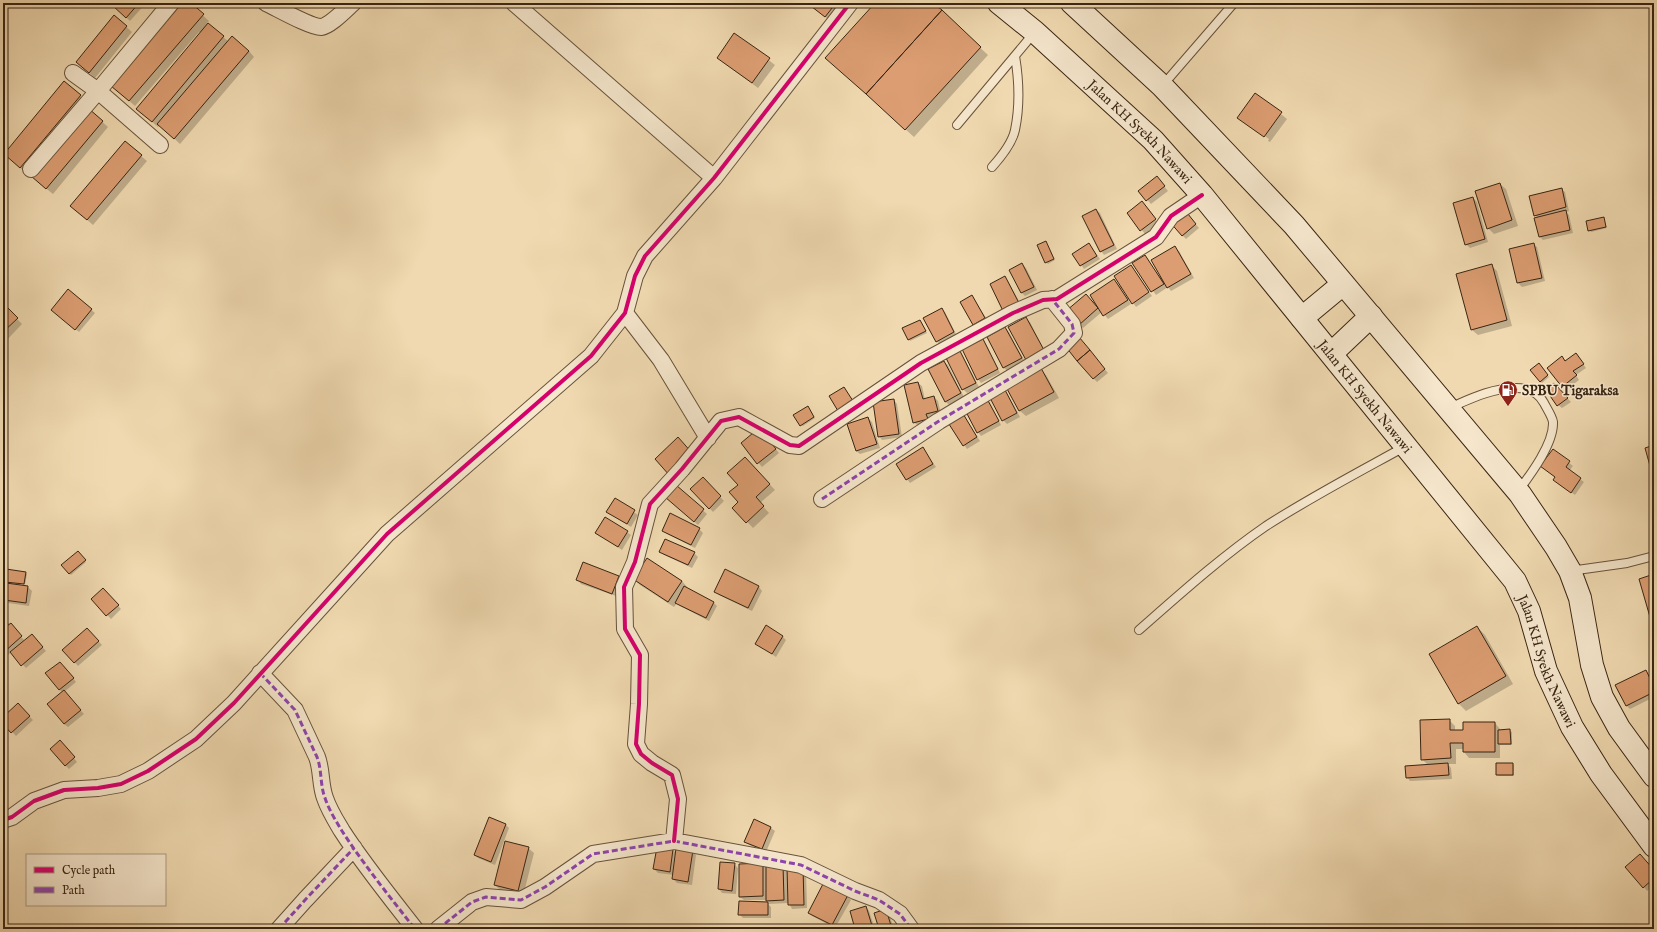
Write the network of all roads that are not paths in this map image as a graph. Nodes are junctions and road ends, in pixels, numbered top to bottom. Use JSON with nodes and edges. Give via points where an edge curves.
{"nodes":[{"id":1,"x":171,"y":3,"type":"edge"},
{"id":2,"x":266,"y":3,"type":"edge"},
{"id":3,"x":353,"y":3,"type":"edge"},
{"id":4,"x":514,"y":3,"type":"edge"},
{"id":5,"x":850,"y":3,"type":"edge"},
{"id":6,"x":998,"y":3,"type":"edge"},
{"id":7,"x":1072,"y":3,"type":"edge"},
{"id":8,"x":1234,"y":3,"type":"edge"},
{"id":9,"x":1035,"y":32,"type":"junction"},
{"id":10,"x":1015,"y":56,"type":"junction"},
{"id":11,"x":72,"y":73,"type":"dead end"},
{"id":12,"x":1162,"y":86,"type":"junction"},
{"id":13,"x":98,"y":92,"type":"junction"},
{"id":14,"x":957,"y":125,"type":"dead end"},
{"id":15,"x":160,"y":145,"type":"dead end"},
{"id":16,"x":992,"y":167,"type":"dead end"},
{"id":17,"x":31,"y":169,"type":"dead end"},
{"id":18,"x":714,"y":178,"type":"junction"},
{"id":19,"x":1202,"y":195,"type":"junction"},
{"id":20,"x":1343,"y":284,"type":"junction"},
{"id":21,"x":1052,"y":299,"type":"junction"},
{"id":22,"x":625,"y":314,"type":"junction"},
{"id":23,"x":1371,"y":316,"type":"junction"},
{"id":24,"x":1302,"y":318,"type":"junction"},
{"id":25,"x":1332,"y":353,"type":"junction"},
{"id":26,"x":1448,"y":408,"type":"junction"},
{"id":27,"x":708,"y":438,"type":"junction"},
{"id":28,"x":1406,"y":446,"type":"junction"},
{"id":29,"x":1518,"y":491,"type":"junction"},
{"id":30,"x":822,"y":499,"type":"dead end"},
{"id":31,"x":1654,"y":556,"type":"edge"},
{"id":32,"x":1570,"y":571,"type":"junction"},
{"id":33,"x":1139,"y":630,"type":"dead end"},
{"id":34,"x":260,"y":673,"type":"junction"},
{"id":35,"x":1654,"y":776,"type":"edge"},
{"id":36,"x":3,"y":820,"type":"edge"},
{"id":37,"x":674,"y":841,"type":"junction"},
{"id":38,"x":1654,"y":846,"type":"edge"},
{"id":39,"x":354,"y":848,"type":"junction"},
{"id":40,"x":279,"y":929,"type":"edge"},
{"id":41,"x":415,"y":929,"type":"edge"},
{"id":42,"x":438,"y":929,"type":"edge"},
{"id":43,"x":911,"y":929,"type":"edge"}],
"edges":[{"from":1,"to":13,"type":"street"},
{"from":2,"to":3,"type":"street","via":[[321,27],[330,23]]},
{"from":4,"to":18,"type":"street"},
{"from":5,"to":18,"type":"street"},
{"from":6,"to":9,"type":"main road","name":"Jalan KH Syekh Nawawi"},
{"from":7,"to":12,"type":"main road"},
{"from":8,"to":12,"type":"lane"},
{"from":9,"to":10,"type":"lane"},
{"from":9,"to":19,"type":"main road","name":"Jalan KH Syekh Nawawi","via":[[1153,140]]},
{"from":10,"to":14,"type":"lane"},
{"from":10,"to":16,"type":"lane","via":[[1018,77],[1015,131],[1005,152]]},
{"from":11,"to":13,"type":"street"},
{"from":12,"to":20,"type":"main road","via":[[1294,225]]},
{"from":13,"to":15,"type":"street"},
{"from":13,"to":17,"type":"street"},
{"from":18,"to":22,"type":"street","via":[[645,256],[635,276]]},
{"from":19,"to":21,"type":"street","via":[[1171,216],[1156,237],[1057,299]]},
{"from":19,"to":24,"type":"main road","name":"Jalan KH Syekh Nawawi"},
{"from":20,"to":23,"type":"main road"},
{"from":20,"to":24,"type":"main road"},
{"from":21,"to":27,"type":"street","via":[[1043,300],[1013,313],[921,362],[799,446],[790,444],[739,417],[721,421]]},
{"from":21,"to":30,"type":"street","via":[[1072,324],[1074,333],[1059,349],[940,421]]},
{"from":22,"to":27,"type":"street","via":[[661,360]]},
{"from":22,"to":34,"type":"street","via":[[591,356],[387,534],[286,648]]},
{"from":23,"to":25,"type":"main road"},
{"from":23,"to":26,"type":"main road"},
{"from":24,"to":25,"type":"main road","name":"Jalan KH Syekh Nawawi"},
{"from":25,"to":28,"type":"main road","name":"Jalan KH Syekh Nawawi"},
{"from":26,"to":29,"type":"main road"},
{"from":26,"to":29,"type":"lane","via":[[1478,396],[1503,390],[1524,388],[1539,395],[1552,420],[1553,429],[1531,474]]},
{"from":27,"to":37,"type":"street","via":[[650,504],[635,562],[624,587],[625,629],[640,655],[640,704],[636,744],[641,754],[652,764],[672,775],[678,799]]},
{"from":28,"to":33,"type":"lane","via":[[1266,526],[1208,570]]},
{"from":28,"to":38,"type":"main road","name":"Jalan KH Syekh Nawawi","via":[[1515,581],[1529,611],[1546,671],[1572,727],[1601,774]]},
{"from":29,"to":32,"type":"main road"},
{"from":31,"to":32,"type":"lane","via":[[1627,563]]},
{"from":32,"to":35,"type":"main road","via":[[1580,598],[1592,665],[1602,697],[1619,728]]},
{"from":34,"to":36,"type":"street","via":[[234,703],[196,739],[148,771],[121,784],[64,790],[34,801],[12,817]]},
{"from":34,"to":39,"type":"street","via":[[295,710],[317,756],[325,799]]},
{"from":37,"to":42,"type":"street","via":[[593,854],[545,887],[520,900],[486,897],[472,902]]},
{"from":37,"to":43,"type":"street","via":[[801,864],[879,900],[900,914]]},
{"from":39,"to":40,"type":"street"},
{"from":39,"to":41,"type":"street"}]}
